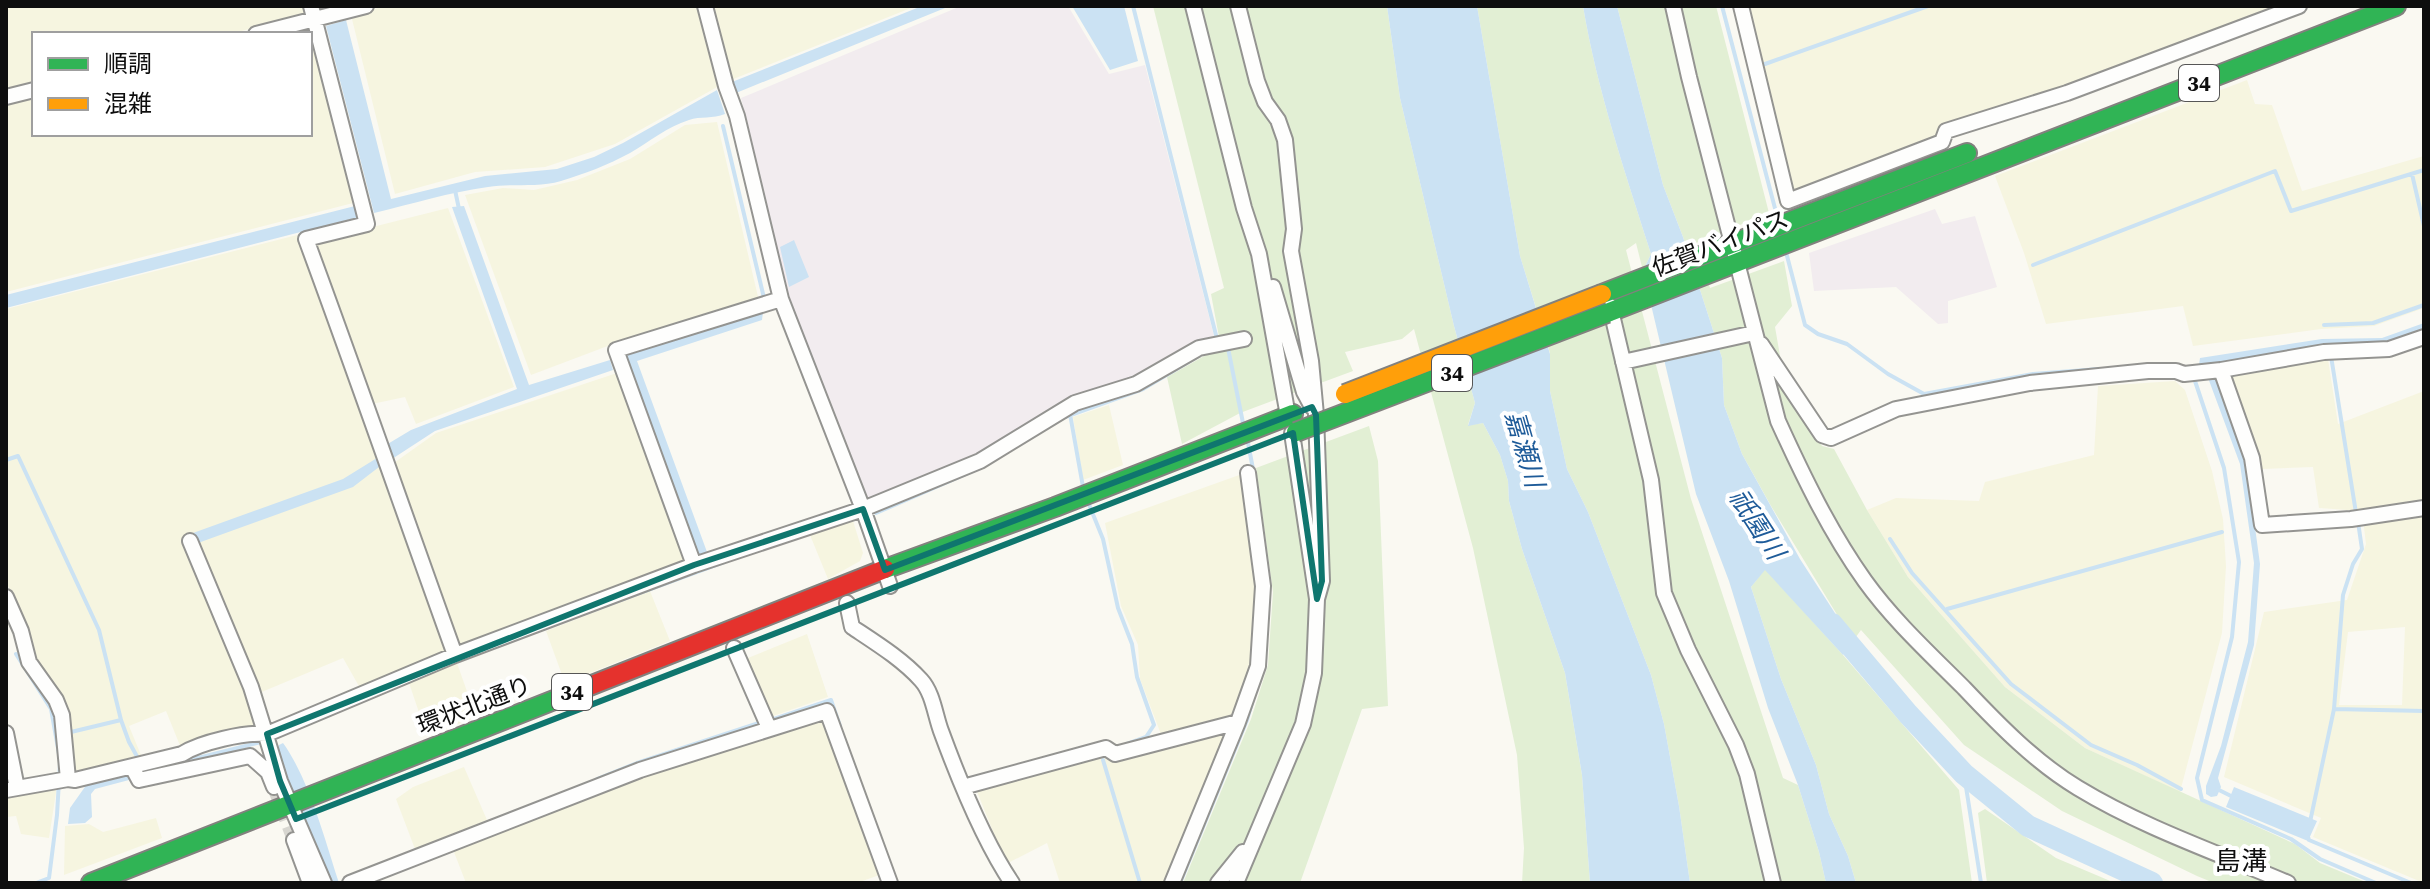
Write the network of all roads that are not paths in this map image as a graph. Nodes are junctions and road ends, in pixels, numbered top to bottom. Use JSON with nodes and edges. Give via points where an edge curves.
{"nodes":[{"id":1,"x":366,"y":6,"type":"edge"},
{"id":2,"x":705,"y":6,"type":"edge"},
{"id":3,"x":1193,"y":6,"type":"edge"},
{"id":4,"x":1238,"y":6,"type":"edge"},
{"id":5,"x":1673,"y":6,"type":"edge"},
{"id":6,"x":1741,"y":6,"type":"edge"},
{"id":7,"x":2299,"y":6,"type":"edge"},
{"id":8,"x":2352,"y":6,"type":"edge"},
{"id":9,"x":2396,"y":6,"type":"edge"},
{"id":10,"x":323,"y":14,"type":"edge"},
{"id":11,"x":263,"y":32,"type":"edge"},
{"id":12,"x":32,"y":90,"type":"edge"},
{"id":13,"x":6,"y":97,"type":"edge"},
{"id":14,"x":1993,"y":150,"type":"junction"},
{"id":15,"x":1733,"y":243,"type":"junction"},
{"id":16,"x":1259,"y":254,"type":"junction"},
{"id":17,"x":1738,"y":262,"type":"junction"},
{"id":18,"x":1606,"y":292,"type":"junction"},
{"id":19,"x":781,"y":299,"type":"junction"},
{"id":20,"x":1612,"y":312,"type":"junction"},
{"id":21,"x":1754,"y":333,"type":"junction"},
{"id":22,"x":2424,"y":337,"type":"edge"},
{"id":23,"x":1244,"y":339,"type":"dead end"},
{"id":24,"x":1623,"y":362,"type":"junction"},
{"id":25,"x":2221,"y":370,"type":"junction"},
{"id":26,"x":1316,"y":415,"type":"junction"},
{"id":27,"x":1290,"y":425,"type":"junction"},
{"id":28,"x":1248,"y":473,"type":"dead end"},
{"id":29,"x":1188,"y":474,"type":"dead end"},
{"id":30,"x":1055,"y":507,"type":"joint"},
{"id":31,"x":2424,"y":508,"type":"edge"},
{"id":32,"x":863,"y":509,"type":"junction"},
{"id":33,"x":190,"y":541,"type":"dead end"},
{"id":34,"x":700,"y":563,"type":"junction"},
{"id":35,"x":893,"y":579,"type":"junction"},
{"id":36,"x":6,"y":597,"type":"edge"},
{"id":37,"x":1317,"y":599,"type":"junction"},
{"id":38,"x":847,"y":603,"type":"junction"},
{"id":39,"x":734,"y":648,"type":"junction"},
{"id":40,"x":455,"y":655,"type":"junction"},
{"id":41,"x":1238,"y":722,"type":"junction"},
{"id":42,"x":767,"y":723,"type":"junction"},
{"id":43,"x":6,"y":733,"type":"edge"},
{"id":44,"x":268,"y":739,"type":"junction"},
{"id":45,"x":139,"y":765,"type":"junction"},
{"id":46,"x":62,"y":781,"type":"junction"},
{"id":47,"x":274,"y":787,"type":"tunnel mouth"},
{"id":48,"x":963,"y":787,"type":"junction"},
{"id":49,"x":12,"y":789,"type":"edge"},
{"id":50,"x":293,"y":811,"type":"junction"},
{"id":51,"x":294,"y":840,"type":"tunnel mouth"},
{"id":52,"x":1251,"y":848,"type":"junction"},
{"id":53,"x":91,"y":883,"type":"edge"},
{"id":54,"x":131,"y":883,"type":"edge"},
{"id":55,"x":310,"y":883,"type":"edge"},
{"id":56,"x":324,"y":883,"type":"edge"},
{"id":57,"x":350,"y":883,"type":"edge"},
{"id":58,"x":890,"y":883,"type":"edge"},
{"id":59,"x":1012,"y":883,"type":"edge"},
{"id":60,"x":1172,"y":883,"type":"edge"},
{"id":61,"x":1218,"y":883,"type":"edge"},
{"id":62,"x":1236,"y":883,"type":"edge"},
{"id":63,"x":1773,"y":883,"type":"edge"},
{"id":64,"x":2288,"y":883,"type":"edge"}],
"edges":[{"from":1,"to":10,"type":"street"},
{"from":2,"to":19,"type":"street"},
{"from":3,"to":16,"type":"street"},
{"from":4,"to":26,"type":"street","via":[[1257,81],[1285,140],[1294,229],[1291,251]]},
{"from":5,"to":15,"type":"street"},
{"from":6,"to":7,"type":"street","via":[[1788,201],[1942,142],[1946,131],[2067,93]]},
{"from":8,"to":14,"type":"highway","name":"佐賀バイパス","number":"34"},
{"from":9,"to":14,"type":"highway","name":"佐賀バイパス","number":"34"},
{"from":10,"to":11,"type":"street"},
{"from":10,"to":40,"type":"street","via":[[367,224],[306,239]]},
{"from":12,"to":13,"type":"street"},
{"from":14,"to":15,"type":"highway","name":"佐賀バイパス","number":"34"},
{"from":14,"to":17,"type":"highway","name":"佐賀バイパス","number":"34"},
{"from":15,"to":17,"type":"street"},
{"from":15,"to":18,"type":"highway","name":"佐賀バイパス","number":"34"},
{"from":16,"to":26,"type":"street"},
{"from":16,"to":27,"type":"street"},
{"from":17,"to":20,"type":"highway","name":"佐賀バイパス","number":"34"},
{"from":17,"to":21,"type":"street"},
{"from":18,"to":20,"type":"street"},
{"from":18,"to":27,"type":"highway","name":"佐賀バイパス","number":"34","bridge":true},
{"from":19,"to":32,"type":"street"},
{"from":19,"to":34,"type":"street","via":[[616,350]]},
{"from":20,"to":24,"type":"street"},
{"from":20,"to":27,"type":"highway","name":"佐賀バイパス","number":"34","bridge":true},
{"from":21,"to":24,"type":"street"},
{"from":21,"to":25,"type":"street","via":[[1822,435],[1831,438],[1896,409],[2030,383]]},
{"from":21,"to":64,"type":"street","via":[[1778,421],[1798,465],[1865,581],[1893,616],[2004,730],[2077,787]]},
{"from":22,"to":25,"type":"street","via":[[2389,349],[2330,352]]},
{"from":23,"to":32,"type":"street","via":[[1199,348],[1136,384],[1075,403],[980,461]]},
{"from":24,"to":63,"type":"street","via":[[1651,480],[1664,593],[1747,774]]},
{"from":25,"to":31,"type":"street","via":[[2252,458],[2262,525]]},
{"from":26,"to":37,"type":"street","via":[[1322,581]]},
{"from":27,"to":29,"type":"highway","name":"佐賀バイパス","number":"34"},
{"from":27,"to":30,"type":"highway","name":"佐賀バイパス","number":"34"},
{"from":27,"to":37,"type":"street"},
{"from":28,"to":41,"type":"street","via":[[1263,586],[1258,666]]},
{"from":30,"to":35,"type":"highway","name":"環状北通り","number":"34"},
{"from":32,"to":34,"type":"street"},
{"from":32,"to":35,"type":"street"},
{"from":33,"to":44,"type":"street"},
{"from":34,"to":40,"type":"street"},
{"from":35,"to":38,"type":"highway","name":"環状北通り","number":"34"},
{"from":35,"to":50,"type":"highway","name":"環状北通り","number":"34"},
{"from":36,"to":46,"type":"street","via":[[29,662],[62,715]]},
{"from":37,"to":52,"type":"street","via":[[1314,673],[1303,724]]},
{"from":38,"to":39,"type":"highway","name":"環状北通り","number":"34"},
{"from":38,"to":48,"type":"street","via":[[852,627],[928,690]]},
{"from":39,"to":42,"type":"street"},
{"from":39,"to":50,"type":"highway","name":"環状北通り","number":"34"},
{"from":40,"to":44,"type":"street"},
{"from":41,"to":48,"type":"street","via":[[1115,754],[1106,748]]},
{"from":41,"to":60,"type":"street"},
{"from":42,"to":57,"type":"street"},
{"from":42,"to":58,"type":"street","via":[[827,711]]},
{"from":43,"to":49,"type":"street"},
{"from":44,"to":45,"type":"street","via":[[256,733]]},
{"from":44,"to":50,"type":"street"},
{"from":45,"to":46,"type":"street"},
{"from":45,"to":47,"type":"street","via":[[139,780],[250,756],[268,772]]},
{"from":46,"to":49,"type":"street"},
{"from":48,"to":59,"type":"street"},
{"from":50,"to":53,"type":"highway","name":"環状北通り","number":"34"},
{"from":50,"to":54,"type":"highway","name":"環状北通り","number":"34"},
{"from":50,"to":56,"type":"street"},
{"from":51,"to":55,"type":"street"},
{"from":52,"to":61,"type":"street"},
{"from":52,"to":62,"type":"street"}]}
